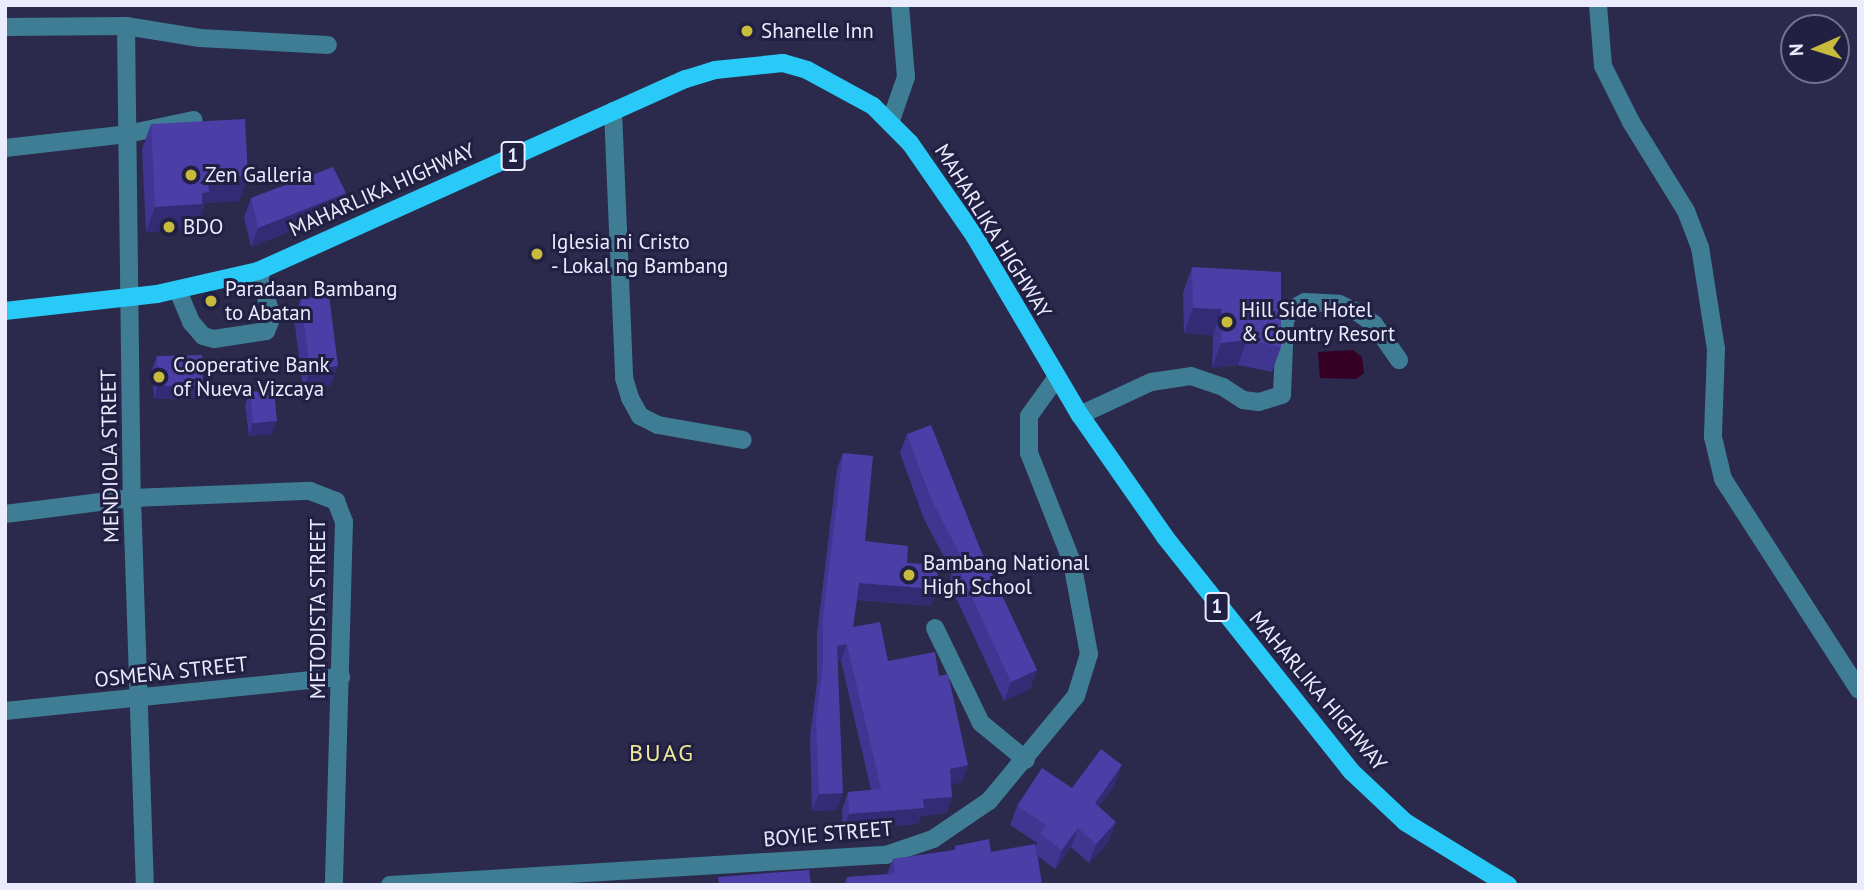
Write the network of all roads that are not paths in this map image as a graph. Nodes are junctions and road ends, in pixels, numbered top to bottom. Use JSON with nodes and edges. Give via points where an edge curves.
{"nodes":[{"id":1,"x":900,"y":5,"type":"edge"},
{"id":2,"x":1598,"y":5,"type":"edge"},
{"id":3,"x":126,"y":26,"type":"junction"},
{"id":4,"x":5,"y":27,"type":"edge"},
{"id":5,"x":328,"y":45,"type":"dead end"},
{"id":6,"x":612,"y":111,"type":"junction"},
{"id":7,"x":194,"y":120,"type":"edge"},
{"id":8,"x":890,"y":123,"type":"junction"},
{"id":9,"x":127,"y":134,"type":"junction"},
{"id":10,"x":5,"y":148,"type":"edge"},
{"id":11,"x":258,"y":271,"type":"junction"},
{"id":12,"x":178,"y":291,"type":"junction"},
{"id":13,"x":129,"y":299,"type":"junction"},
{"id":14,"x":5,"y":311,"type":"edge"},
{"id":15,"x":1399,"y":360,"type":"dead end"},
{"id":16,"x":1057,"y":377,"type":"junction"},
{"id":17,"x":1080,"y":415,"type":"junction"},
{"id":18,"x":743,"y":440,"type":"dead end"},
{"id":19,"x":132,"y":498,"type":"junction"},
{"id":20,"x":5,"y":514,"type":"edge"},
{"id":21,"x":935,"y":628,"type":"dead end"},
{"id":22,"x":341,"y":677,"type":"junction"},
{"id":23,"x":1859,"y":690,"type":"edge"},
{"id":24,"x":141,"y":697,"type":"junction"},
{"id":25,"x":5,"y":711,"type":"edge"},
{"id":26,"x":1026,"y":760,"type":"junction"},
{"id":27,"x":145,"y":885,"type":"edge"},
{"id":28,"x":334,"y":885,"type":"edge"},
{"id":29,"x":390,"y":885,"type":"edge"},
{"id":30,"x":1508,"y":885,"type":"edge"}],
"edges":[{"from":1,"to":8,"type":"street","via":[[906,76]]},
{"from":2,"to":23,"type":"street","via":[[1603,66],[1630,122],[1686,211],[1700,247],[1716,349],[1712,420],[1723,479]]},
{"from":3,"to":4,"type":"street"},
{"from":3,"to":5,"type":"street","via":[[200,38]]},
{"from":3,"to":9,"type":"street","name":"MENDIOLA STREET"},
{"from":6,"to":8,"type":"main road","name":"MAHARLIKA HIGHWAY","number":"1","via":[[715,70],[783,63],[834,81]]},
{"from":6,"to":11,"type":"main road","name":"MAHARLIKA HIGHWAY","number":"1"},
{"from":6,"to":18,"type":"street","via":[[624,378],[630,398],[640,416],[659,425]]},
{"from":7,"to":9,"type":"street"},
{"from":8,"to":16,"type":"main road","name":"MAHARLIKA HIGHWAY","number":"1","via":[[949,196]]},
{"from":9,"to":10,"type":"street"},
{"from":9,"to":13,"type":"street","name":"MENDIOLA STREET"},
{"from":11,"to":12,"type":"main road","name":"MAHARLIKA HIGHWAY","number":"1"},
{"from":11,"to":12,"type":"street","via":[[272,317],[266,331],[214,339],[203,336]]},
{"from":12,"to":13,"type":"main road","name":"MAHARLIKA HIGHWAY","number":"1"},
{"from":13,"to":14,"type":"main road","name":"MAHARLIKA HIGHWAY","number":"1"},
{"from":13,"to":19,"type":"street","name":"MENDIOLA STREET"},
{"from":15,"to":17,"type":"street","via":[[1374,324],[1357,312],[1339,304],[1305,302],[1290,310],[1285,321],[1282,395],[1259,402],[1243,400],[1191,376],[1151,382]]},
{"from":16,"to":17,"type":"main road","name":"MAHARLIKA HIGHWAY","number":"1"},
{"from":16,"to":26,"type":"street","name":"BOYIE STREET","via":[[1029,416],[1029,453],[1072,562],[1089,654],[1076,696]]},
{"from":17,"to":30,"type":"main road","name":"MAHARLIKA HIGHWAY","number":"1","via":[[1216,605],[1352,772],[1405,822]]},
{"from":19,"to":20,"type":"street","name":"METODISTA STREET"},
{"from":19,"to":22,"type":"street","name":"METODISTA STREET","via":[[310,491],[336,500],[344,522]]},
{"from":19,"to":24,"type":"street","name":"MENDIOLA STREET"},
{"from":21,"to":26,"type":"street","via":[[981,723]]},
{"from":22,"to":24,"type":"street","name":"OSMEÑA STREET"},
{"from":22,"to":28,"type":"street","name":"METODISTA STREET"},
{"from":24,"to":25,"type":"street","name":"OSMEÑA STREET"},
{"from":24,"to":27,"type":"street","name":"MENDIOLA STREET"},
{"from":26,"to":29,"type":"street","name":"BOYIE STREET","via":[[989,801],[958,823],[912,848],[886,855]]}]}
